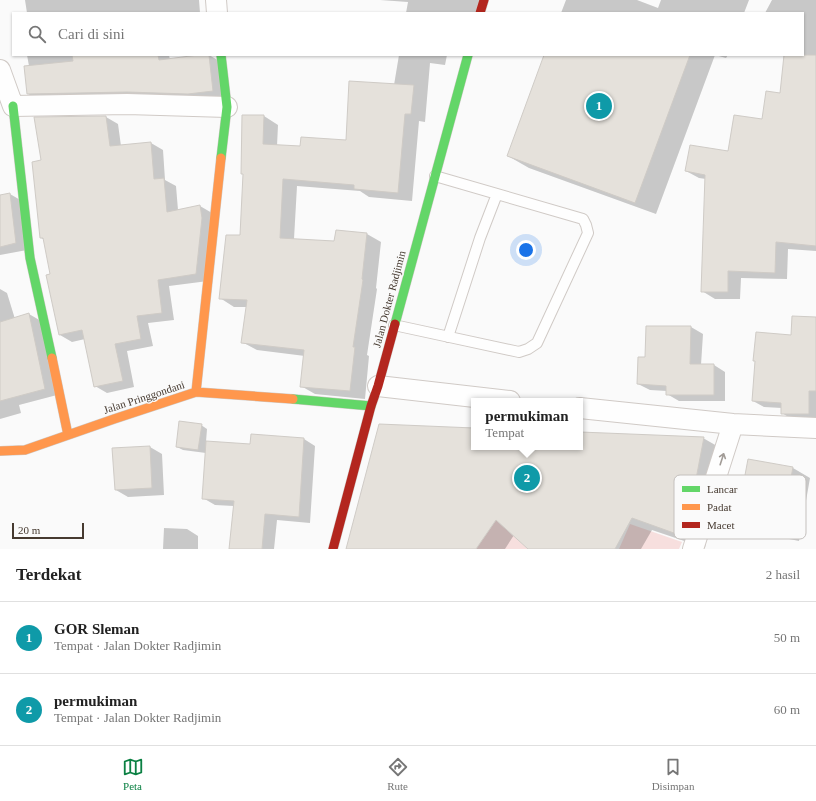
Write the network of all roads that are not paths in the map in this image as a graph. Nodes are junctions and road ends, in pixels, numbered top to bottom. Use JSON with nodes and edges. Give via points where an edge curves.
{"nodes":[{"id":1,"x":216,"y":0,"type":"edge"},
{"id":2,"x":484,"y":0,"type":"edge"},
{"id":3,"x":217,"y":12,"type":"edge"},
{"id":4,"x":480,"y":12,"type":"edge"},
{"id":5,"x":221,"y":56,"type":"edge"},
{"id":6,"x":468,"y":56,"type":"edge"},
{"id":7,"x":0,"y":70,"type":"edge"},
{"id":8,"x":13,"y":106,"type":"junction"},
{"id":9,"x":226,"y":107,"type":"junction"},
{"id":10,"x":435,"y":176,"type":"junction"},
{"id":11,"x":497,"y":194,"type":"junction"},
{"id":12,"x":394,"y":325,"type":"junction"},
{"id":13,"x":448,"y":337,"type":"junction"},
{"id":14,"x":378,"y":386,"type":"junction"},
{"id":15,"x":196,"y":392,"type":"junction"},
{"id":16,"x":484,"y":398,"type":"edge"},
{"id":17,"x":371,"y":406,"type":"junction"},
{"id":18,"x":583,"y":408,"type":"edge"},
{"id":19,"x":733,"y":424,"type":"junction"},
{"id":20,"x":816,"y":428,"type":"edge"},
{"id":21,"x":68,"y":435,"type":"junction"},
{"id":22,"x":0,"y":451,"type":"edge"},
{"id":23,"x":716,"y":475,"type":"edge"},
{"id":24,"x":695,"y":539,"type":"edge"},
{"id":25,"x":333,"y":549,"type":"edge"},
{"id":26,"x":692,"y":549,"type":"edge"}],
"edges":[{"from":1,"to":3,"type":"street"},
{"from":2,"to":4,"type":"street"},
{"from":5,"to":9,"type":"street"},
{"from":6,"to":10,"type":"street","name":"Jalan Dokter Radjimin"},
{"from":7,"to":8,"type":"street"},
{"from":8,"to":9,"type":"street","via":[[127,104]]},
{"from":8,"to":21,"type":"street","via":[[30,258]]},
{"from":9,"to":15,"type":"street"},
{"from":10,"to":11,"type":"lane"},
{"from":10,"to":12,"type":"street","name":"Jalan Dokter Radjimin"},
{"from":11,"to":13,"type":"lane"},
{"from":11,"to":13,"type":"lane","via":[[583,220],[588,233],[537,343],[519,352]]},
{"from":12,"to":13,"type":"lane"},
{"from":12,"to":14,"type":"street","name":"Jalan Dokter Radjimin"},
{"from":14,"to":16,"type":"street"},
{"from":14,"to":17,"type":"street","name":"Jalan Dokter Radjimin"},
{"from":15,"to":17,"type":"street","name":"Jalan Pringgondani"},
{"from":15,"to":21,"type":"street","name":"Jalan Pringgondani"},
{"from":17,"to":25,"type":"street","name":"Jalan Dokter Radjimin"},
{"from":18,"to":19,"type":"street"},
{"from":19,"to":20,"type":"street"},
{"from":23,"to":19,"type":"street","one_way":true},
{"from":21,"to":22,"type":"street","name":"Jalan Pringgondani","via":[[25,450]]},
{"from":26,"to":24,"type":"street","one_way":true}]}
